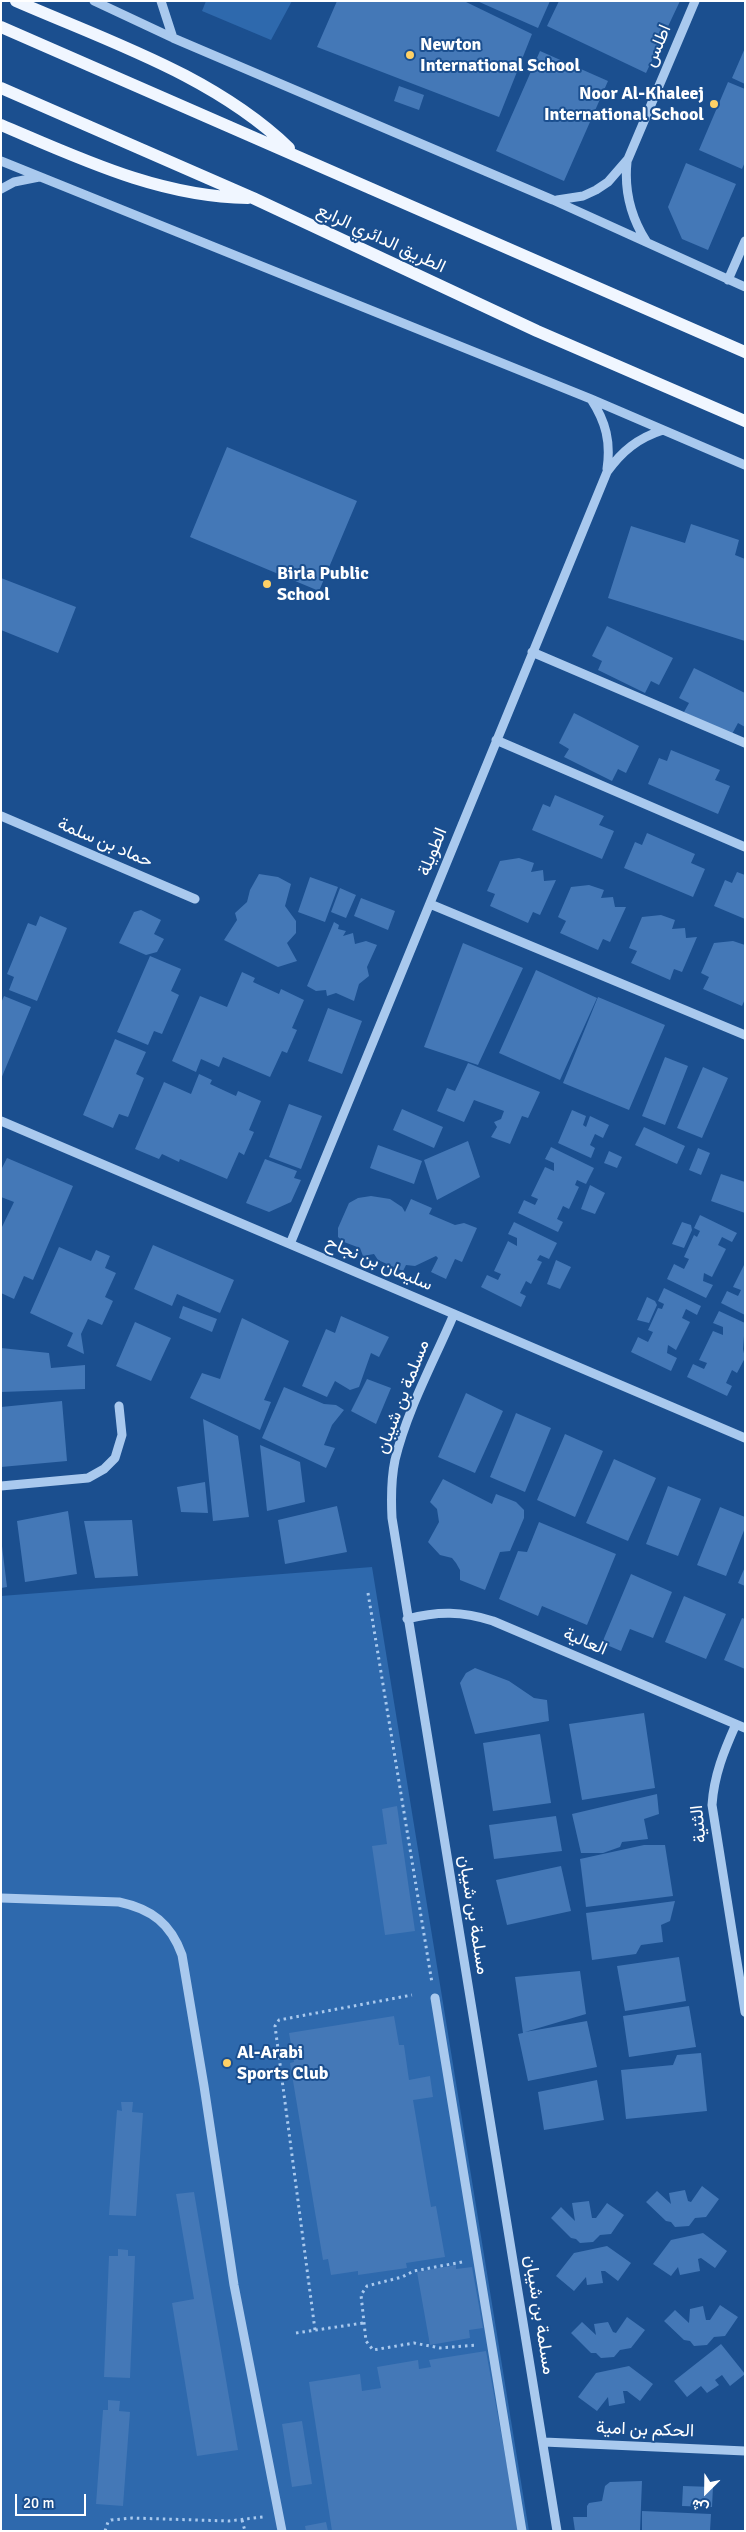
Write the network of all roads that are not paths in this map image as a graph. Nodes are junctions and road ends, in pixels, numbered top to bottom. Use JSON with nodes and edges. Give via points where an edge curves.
{"nodes":[{"id":1,"x":16,"y":1,"type":"edge"},
{"id":2,"x":116,"y":1,"type":"edge"},
{"id":3,"x":162,"y":1,"type":"edge"},
{"id":4,"x":695,"y":1,"type":"edge"},
{"id":5,"x":98,"y":3,"type":"edge"},
{"id":6,"x":1,"y":28,"type":"edge"},
{"id":7,"x":173,"y":38,"type":"junction"},
{"id":8,"x":1,"y":88,"type":"edge"},
{"id":9,"x":1,"y":126,"type":"edge"},
{"id":10,"x":294,"y":154,"type":"junction"},
{"id":11,"x":628,"y":159,"type":"junction"},
{"id":12,"x":1,"y":161,"type":"edge"},
{"id":13,"x":39,"y":177,"type":"junction"},
{"id":14,"x":1,"y":189,"type":"edge"},
{"id":15,"x":253,"y":198,"type":"junction"},
{"id":16,"x":554,"y":200,"type":"junction"},
{"id":17,"x":646,"y":241,"type":"junction"},
{"id":18,"x":745,"y":241,"type":"edge"},
{"id":19,"x":728,"y":280,"type":"junction"},
{"id":20,"x":745,"y":287,"type":"edge"},
{"id":21,"x":745,"y":352,"type":"edge"},
{"id":22,"x":591,"y":399,"type":"junction"},
{"id":23,"x":745,"y":421,"type":"edge"},
{"id":24,"x":663,"y":430,"type":"junction"},
{"id":25,"x":745,"y":465,"type":"edge"},
{"id":26,"x":607,"y":472,"type":"junction"},
{"id":27,"x":532,"y":652,"type":"junction"},
{"id":28,"x":496,"y":740,"type":"junction"},
{"id":29,"x":745,"y":743,"type":"edge"},
{"id":30,"x":1,"y":816,"type":"edge"},
{"id":31,"x":745,"y":846,"type":"edge"},
{"id":32,"x":195,"y":899,"type":"dead end"},
{"id":33,"x":430,"y":904,"type":"junction"},
{"id":34,"x":745,"y":1035,"type":"edge"},
{"id":35,"x":1,"y":1120,"type":"edge"},
{"id":36,"x":290,"y":1244,"type":"junction"},
{"id":37,"x":454,"y":1314,"type":"junction"},
{"id":38,"x":119,"y":1406,"type":"dead end"},
{"id":39,"x":745,"y":1438,"type":"edge"},
{"id":40,"x":1,"y":1486,"type":"edge"},
{"id":41,"x":407,"y":1619,"type":"junction"},
{"id":42,"x":740,"y":1726,"type":"edge"},
{"id":43,"x":1,"y":1898,"type":"edge"},
{"id":44,"x":434,"y":1998,"type":"road end"},
{"id":45,"x":745,"y":2012,"type":"edge"},
{"id":46,"x":544,"y":2442,"type":"junction"},
{"id":47,"x":745,"y":2451,"type":"edge"},
{"id":48,"x":282,"y":2531,"type":"edge"},
{"id":49,"x":522,"y":2531,"type":"edge"},
{"id":50,"x":557,"y":2531,"type":"edge"}],
"edges":[{"from":1,"to":10,"type":"main road","via":[[214,91],[270,130]]},
{"from":2,"to":5,"type":"street"},
{"from":3,"to":7,"type":"street"},
{"from":4,"to":11,"type":"street","name":"اطلس"},
{"from":5,"to":7,"type":"street"},
{"from":6,"to":10,"type":"main road"},
{"from":7,"to":16,"type":"street"},
{"from":8,"to":15,"type":"main road","name":"الطريق الدائري الرابع"},
{"from":9,"to":15,"type":"main road","via":[[159,187],[198,195]]},
{"from":10,"to":21,"type":"main road"},
{"from":11,"to":16,"type":"street","name":"اطلس","via":[[608,182],[596,190]]},
{"from":11,"to":17,"type":"street","name":"اطلس","via":[[629,202]]},
{"from":12,"to":13,"type":"street"},
{"from":13,"to":14,"type":"street","via":[[14,182]]},
{"from":13,"to":22,"type":"street"},
{"from":15,"to":23,"type":"main road","name":"الطريق الدائري الرابع","via":[[538,331]]},
{"from":16,"to":17,"type":"street"},
{"from":17,"to":19,"type":"street"},
{"from":18,"to":19,"type":"street"},
{"from":19,"to":20,"type":"street"},
{"from":22,"to":24,"type":"street"},
{"from":22,"to":26,"type":"street","name":"الطويلة","via":[[608,433]]},
{"from":24,"to":25,"type":"street"},
{"from":24,"to":26,"type":"street","name":"الطويلة","via":[[630,445]]},
{"from":26,"to":27,"type":"street","name":"الطويلة"},
{"from":27,"to":28,"type":"street","name":"الطويلة"},
{"from":27,"to":29,"type":"street"},
{"from":28,"to":31,"type":"street"},
{"from":28,"to":33,"type":"street","name":"الطويلة"},
{"from":30,"to":32,"type":"street","name":"حماد بن سلمة"},
{"from":33,"to":34,"type":"street"},
{"from":33,"to":36,"type":"street","name":"الطويلة"},
{"from":35,"to":36,"type":"street","name":"سليمان بن نجاح"},
{"from":36,"to":37,"type":"street","name":"سليمان بن نجاح"},
{"from":37,"to":39,"type":"street","name":"سليمان بن نجاح"},
{"from":37,"to":41,"type":"street","name":"مسلمة بن شيبان","via":[[403,1434],[395,1462],[391,1489],[392,1518]]},
{"from":38,"to":40,"type":"street","via":[[122,1435],[115,1458],[104,1469],[88,1478]]},
{"from":41,"to":42,"type":"street","name":"العالية","via":[[450,1612],[493,1620]]},
{"from":41,"to":46,"type":"street","name":"مسلمة بن شيبان"},
{"from":42,"to":45,"type":"street","name":"الثنية","via":[[718,1764],[712,1805]]},
{"from":43,"to":48,"type":"street","via":[[119,1902],[152,1913],[166,1924],[176,1939],[182,1955],[201,2068],[234,2285]]},
{"from":44,"to":49,"type":"street"},
{"from":46,"to":47,"type":"street","name":"الحكم بن امية"},
{"from":46,"to":50,"type":"street","name":"مسلمة بن شيبان"}]}
